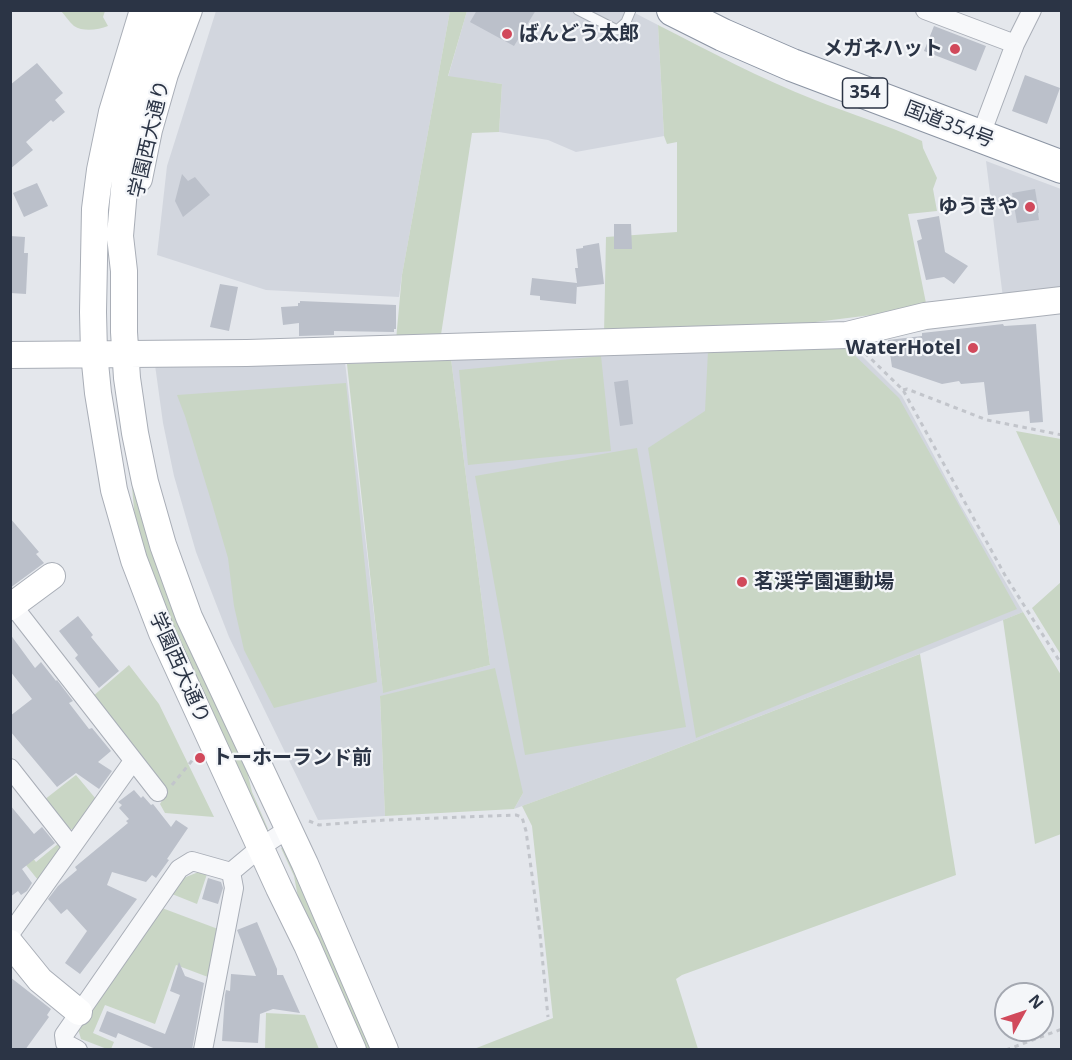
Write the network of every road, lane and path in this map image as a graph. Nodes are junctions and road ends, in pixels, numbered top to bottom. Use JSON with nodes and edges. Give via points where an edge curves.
{"nodes":[{"id":1,"x":143,"y":10,"type":"edge"},
{"id":2,"x":165,"y":10,"type":"edge"},
{"id":3,"x":189,"y":10,"type":"edge"},
{"id":4,"x":578,"y":10,"type":"edge"},
{"id":5,"x":631,"y":10,"type":"edge"},
{"id":6,"x":673,"y":10,"type":"edge"},
{"id":7,"x":925,"y":10,"type":"edge"},
{"id":8,"x":1032,"y":10,"type":"edge"},
{"id":9,"x":1015,"y":44,"type":"junction"},
{"id":10,"x":130,"y":120,"type":"junction"},
{"id":11,"x":980,"y":137,"type":"junction"},
{"id":12,"x":1062,"y":167,"type":"edge"},
{"id":13,"x":93,"y":262,"type":"junction"},
{"id":14,"x":124,"y":271,"type":"junction"},
{"id":15,"x":1062,"y":300,"type":"edge"},
{"id":16,"x":847,"y":335,"type":"junction"},
{"id":17,"x":94,"y":353,"type":"junction"},
{"id":18,"x":125,"y":354,"type":"junction"},
{"id":19,"x":10,"y":355,"type":"edge"},
{"id":20,"x":903,"y":390,"type":"junction"},
{"id":21,"x":1062,"y":435,"type":"edge"},
{"id":22,"x":52,"y":576,"type":"dead end"},
{"id":23,"x":11,"y":605,"type":"edge"},
{"id":24,"x":1062,"y":664,"type":"edge"},
{"id":25,"x":195,"y":757,"type":"dead end"},
{"id":26,"x":134,"y":761,"type":"junction"},
{"id":27,"x":10,"y":768,"type":"edge"},
{"id":28,"x":158,"y":792,"type":"joint"},
{"id":29,"x":298,"y":825,"type":"junction"},
{"id":30,"x":72,"y":847,"type":"junction"},
{"id":31,"x":261,"y":847,"type":"junction"},
{"id":32,"x":231,"y":872,"type":"junction"},
{"id":33,"x":10,"y":934,"type":"edge"},
{"id":34,"x":10,"y":943,"type":"edge"},
{"id":35,"x":79,"y":1012,"type":"junction"},
{"id":36,"x":548,"y":1017,"type":"dead end"},
{"id":37,"x":1062,"y":1029,"type":"edge"},
{"id":38,"x":78,"y":1050,"type":"edge"},
{"id":39,"x":203,"y":1050,"type":"edge"},
{"id":40,"x":353,"y":1050,"type":"edge"},
{"id":41,"x":385,"y":1050,"type":"edge"},
{"id":42,"x":1006,"y":1050,"type":"edge"}],
"edges":[{"from":1,"to":13,"type":"main road","name":"学園西大通り","via":[[112,112],[100,170]]},
{"from":2,"to":10,"type":"main road","name":"学園西大通り"},
{"from":3,"to":14,"type":"main road","name":"学園西大通り","via":[[149,130]]},
{"from":4,"to":5,"type":"lane","via":[[617,30]]},
{"from":6,"to":11,"type":"highway","name":"国道354号","number":"354","via":[[792,65]]},
{"from":7,"to":9,"type":"street"},
{"from":8,"to":9,"type":"street"},
{"from":9,"to":11,"type":"street"},
{"from":10,"to":13,"type":"main road","name":"学園西大通り","via":[[117,153],[103,236]]},
{"from":10,"to":14,"type":"main road","name":"学園西大通り","via":[[120,236]]},
{"from":11,"to":12,"type":"highway","name":"国道354号","number":"354"},
{"from":13,"to":17,"type":"main road","name":"学園西大通り"},
{"from":14,"to":18,"type":"main road","name":"学園西大通り"},
{"from":15,"to":16,"type":"main road","via":[[925,315]]},
{"from":16,"to":18,"type":"main road"},
{"from":16,"to":20,"type":"path"},
{"from":17,"to":18,"type":"main road"},
{"from":17,"to":19,"type":"main road"},
{"from":17,"to":31,"type":"main road","name":"学園西大通り","via":[[114,490],[134,560],[162,633]]},
{"from":18,"to":29,"type":"main road","name":"学園西大通り","via":[[145,482],[189,617]]},
{"from":20,"to":21,"type":"path","via":[[987,420]]},
{"from":20,"to":24,"type":"path","via":[[1006,577]]},
{"from":22,"to":23,"type":"main road"},
{"from":23,"to":26,"type":"street"},
{"from":25,"to":28,"type":"path","via":[[169,790]]},
{"from":26,"to":28,"type":"street"},
{"from":26,"to":30,"type":"street"},
{"from":27,"to":30,"type":"street"},
{"from":29,"to":31,"type":"street"},
{"from":29,"to":36,"type":"path","via":[[522,817]]},
{"from":29,"to":41,"type":"main road","name":"学園西大通り"},
{"from":30,"to":33,"type":"street"},
{"from":31,"to":32,"type":"street"},
{"from":31,"to":40,"type":"main road","name":"学園西大通り"},
{"from":32,"to":35,"type":"street","via":[[192,861],[179,868]]},
{"from":32,"to":39,"type":"street","via":[[234,888]]},
{"from":34,"to":35,"type":"main road","via":[[40,980]]},
{"from":35,"to":38,"type":"street","via":[[64,1035],[65,1043]]},
{"from":37,"to":42,"type":"path"}]}
